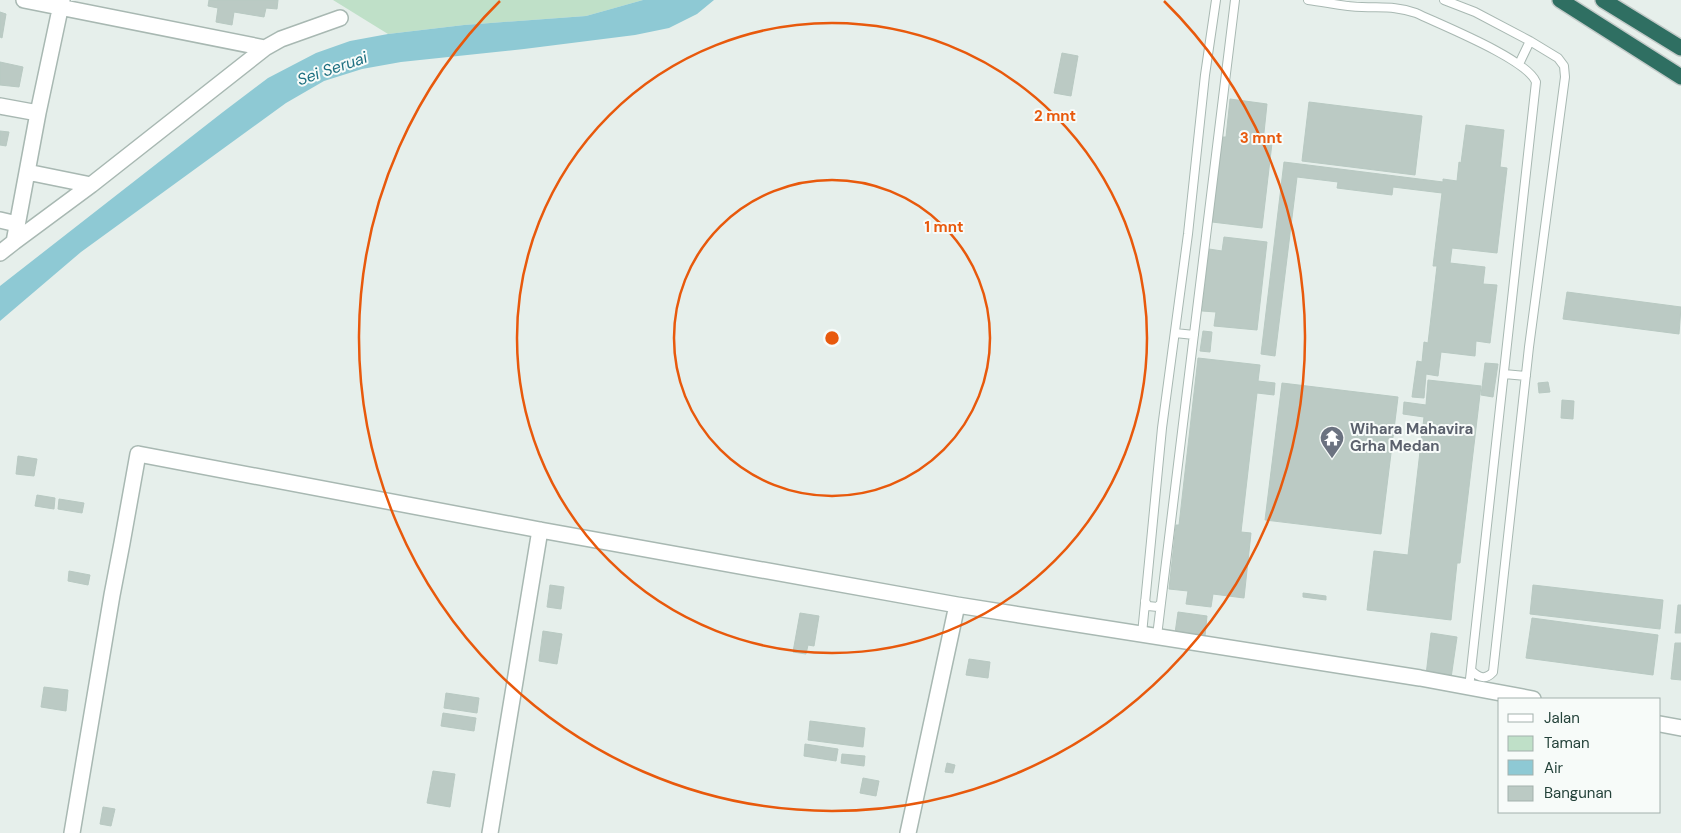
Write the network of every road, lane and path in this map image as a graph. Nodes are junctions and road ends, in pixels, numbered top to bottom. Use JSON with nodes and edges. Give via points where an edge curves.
{"nodes":[{"id":1,"x":24,"y":0,"type":"edge"},
{"id":2,"x":1216,"y":0,"type":"edge"},
{"id":3,"x":1234,"y":0,"type":"edge"},
{"id":4,"x":1308,"y":0,"type":"edge"},
{"id":5,"x":1444,"y":0,"type":"edge"},
{"id":6,"x":1560,"y":0,"type":"edge"},
{"id":7,"x":1603,"y":0,"type":"edge"},
{"id":8,"x":62,"y":4,"type":"edge"},
{"id":9,"x":340,"y":18,"type":"dead end"},
{"id":10,"x":1530,"y":41,"type":"junction"},
{"id":11,"x":265,"y":48,"type":"junction"},
{"id":12,"x":1681,"y":48,"type":"edge"},
{"id":13,"x":1519,"y":64,"type":"junction"},
{"id":14,"x":1681,"y":78,"type":"edge"},
{"id":15,"x":0,"y":106,"type":"edge"},
{"id":16,"x":38,"y":113,"type":"junction"},
{"id":17,"x":27,"y":172,"type":"junction"},
{"id":18,"x":91,"y":185,"type":"junction"},
{"id":19,"x":0,"y":220,"type":"edge"},
{"id":20,"x":17,"y":224,"type":"junction"},
{"id":21,"x":14,"y":242,"type":"junction"},
{"id":22,"x":0,"y":253,"type":"edge"},
{"id":23,"x":1175,"y":333,"type":"junction"},
{"id":24,"x":1194,"y":335,"type":"junction"},
{"id":25,"x":1504,"y":374,"type":"junction"},
{"id":26,"x":1526,"y":376,"type":"junction"},
{"id":27,"x":540,"y":530,"type":"junction"},
{"id":28,"x":1145,"y":601,"type":"junction"},
{"id":29,"x":1161,"y":603,"type":"junction"},
{"id":30,"x":957,"y":605,"type":"junction"},
{"id":31,"x":1149,"y":635,"type":"junction"},
{"id":32,"x":1472,"y":671,"type":"junction"},
{"id":33,"x":1493,"y":672,"type":"junction"},
{"id":34,"x":1469,"y":688,"type":"junction"},
{"id":35,"x":1490,"y":691,"type":"junction"},
{"id":36,"x":1528,"y":698,"type":"edge"},
{"id":37,"x":1661,"y":724,"type":"edge"},
{"id":38,"x":1681,"y":728,"type":"edge"},
{"id":39,"x":72,"y":833,"type":"edge"},
{"id":40,"x":490,"y":833,"type":"edge"},
{"id":41,"x":908,"y":833,"type":"edge"}],
"edges":[{"from":1,"to":8,"type":"street"},
{"from":2,"to":23,"type":"lane"},
{"from":3,"to":24,"type":"lane"},
{"from":4,"to":13,"type":"lane","via":[[1402,8]]},
{"from":5,"to":10,"type":"lane","via":[[1475,12]]},
{"from":6,"to":14,"type":"highway"},
{"from":7,"to":12,"type":"highway"},
{"from":8,"to":11,"type":"street"},
{"from":8,"to":16,"type":"street"},
{"from":9,"to":11,"type":"street"},
{"from":10,"to":13,"type":"lane"},
{"from":10,"to":26,"type":"lane","via":[[1558,58],[1564,66],[1565,77]]},
{"from":11,"to":18,"type":"street"},
{"from":13,"to":25,"type":"lane","via":[[1533,76],[1537,86]]},
{"from":15,"to":16,"type":"street"},
{"from":16,"to":17,"type":"street"},
{"from":17,"to":18,"type":"street"},
{"from":17,"to":20,"type":"street"},
{"from":18,"to":21,"type":"street"},
{"from":19,"to":20,"type":"street"},
{"from":20,"to":21,"type":"street"},
{"from":21,"to":22,"type":"street"},
{"from":23,"to":24,"type":"lane"},
{"from":23,"to":28,"type":"lane"},
{"from":24,"to":29,"type":"lane"},
{"from":25,"to":26,"type":"lane"},
{"from":25,"to":32,"type":"lane"},
{"from":26,"to":33,"type":"lane"},
{"from":27,"to":30,"type":"street"},
{"from":27,"to":39,"type":"street","via":[[138,454]]},
{"from":27,"to":40,"type":"street"},
{"from":28,"to":29,"type":"lane","via":[[1153,607]]},
{"from":28,"to":31,"type":"lane"},
{"from":29,"to":31,"type":"lane"},
{"from":30,"to":31,"type":"street"},
{"from":30,"to":41,"type":"street"},
{"from":31,"to":34,"type":"street"},
{"from":32,"to":33,"type":"lane","via":[[1482,678]]},
{"from":32,"to":34,"type":"lane"},
{"from":33,"to":35,"type":"lane"},
{"from":34,"to":35,"type":"street"},
{"from":35,"to":36,"type":"street"},
{"from":37,"to":38,"type":"street"}]}
